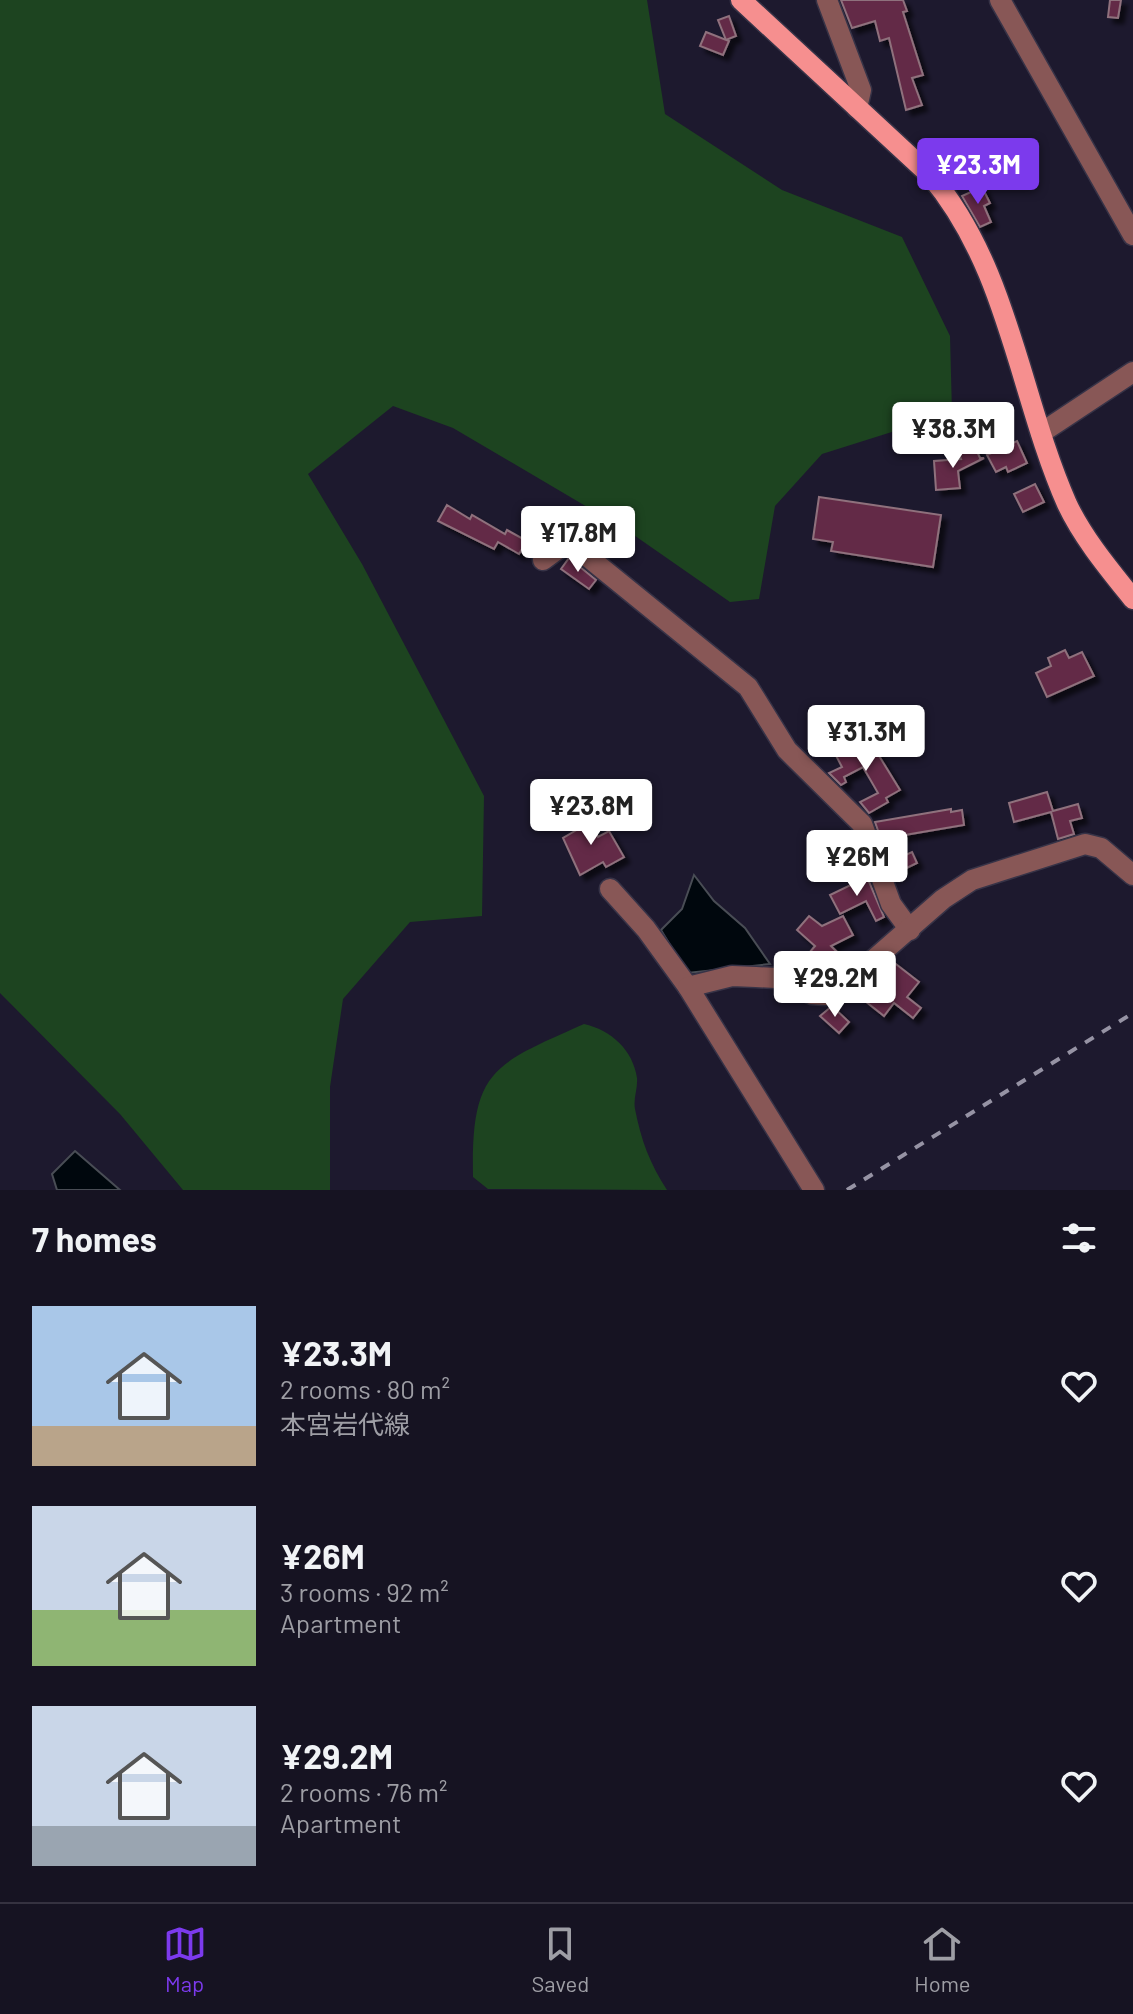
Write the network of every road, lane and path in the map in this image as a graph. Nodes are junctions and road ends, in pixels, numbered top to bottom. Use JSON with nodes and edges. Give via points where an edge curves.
{"nodes":[{"id":1,"x":741,"y":0,"type":"edge"},
{"id":2,"x":827,"y":0,"type":"edge"},
{"id":3,"x":1000,"y":0,"type":"edge"},
{"id":4,"x":857,"y":108,"type":"junction"},
{"id":5,"x":1133,"y":235,"type":"edge"},
{"id":6,"x":1133,"y":372,"type":"edge"},
{"id":7,"x":1041,"y":433,"type":"junction"},
{"id":8,"x":543,"y":560,"type":"dead end"},
{"id":9,"x":1133,"y":599,"type":"edge"},
{"id":10,"x":1133,"y":875,"type":"edge"},
{"id":11,"x":610,"y":889,"type":"dead end"},
{"id":12,"x":910,"y":930,"type":"junction"},
{"id":13,"x":688,"y":987,"type":"junction"},
{"id":14,"x":814,"y":1190,"type":"edge"}],
"edges":[{"from":1,"to":4,"type":"main road"},
{"from":2,"to":4,"type":"street","via":[[861,90]]},
{"from":3,"to":5,"type":"street"},
{"from":4,"to":7,"type":"main road","via":[[930,175],[971,231]]},
{"from":6,"to":7,"type":"street"},
{"from":7,"to":9,"type":"main road","via":[[1069,507]]},
{"from":8,"to":12,"type":"street","via":[[572,544],[748,687],[787,750],[862,824],[891,904]]},
{"from":10,"to":12,"type":"street","via":[[1101,848],[1085,844],[972,880]]},
{"from":11,"to":13,"type":"street"},
{"from":12,"to":13,"type":"street","via":[[826,995],[776,978],[732,976]]},
{"from":13,"to":14,"type":"street"}]}
